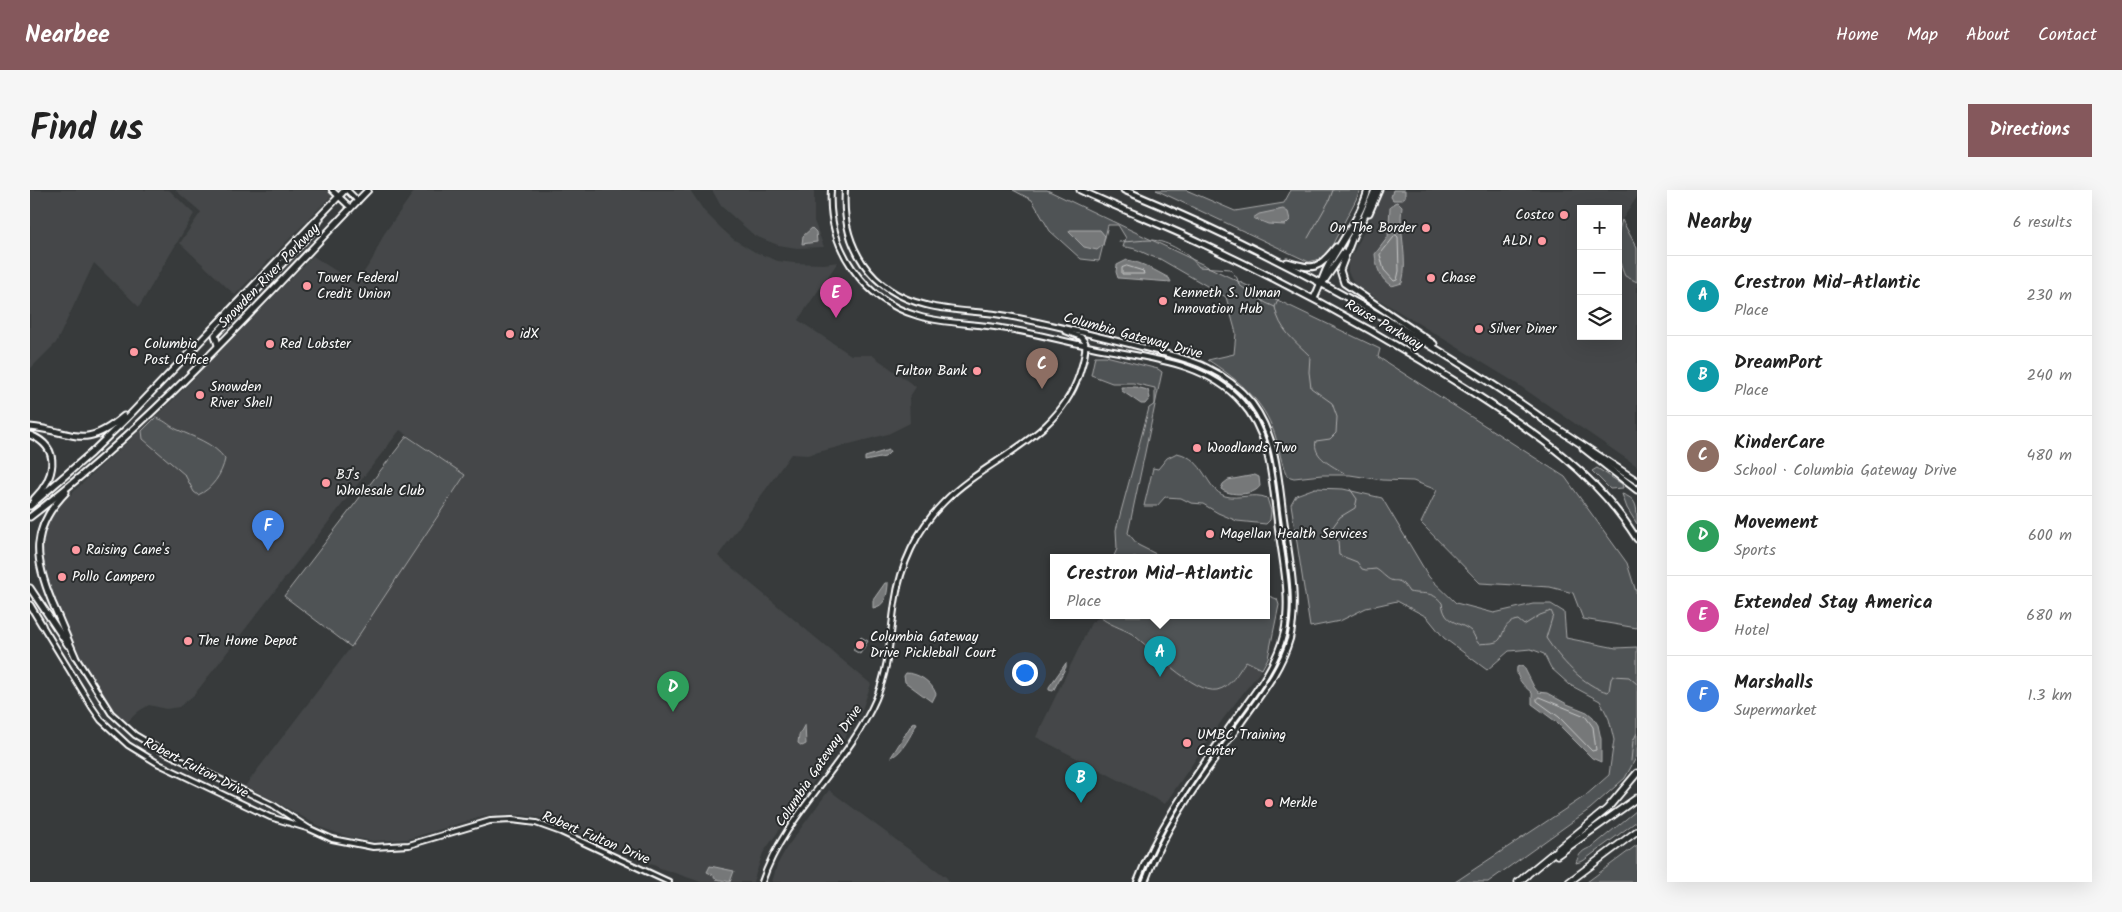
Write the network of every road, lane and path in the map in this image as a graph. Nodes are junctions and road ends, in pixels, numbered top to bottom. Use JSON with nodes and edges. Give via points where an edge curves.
{"nodes":[{"id":1,"x":332,"y":190,"type":"edge"},
{"id":2,"x":346,"y":190,"type":"edge"},
{"id":3,"x":368,"y":190,"type":"edge"},
{"id":4,"x":831,"y":190,"type":"edge"},
{"id":5,"x":845,"y":190,"type":"edge"},
{"id":6,"x":1075,"y":190,"type":"edge"},
{"id":7,"x":1080,"y":190,"type":"edge"},
{"id":8,"x":1368,"y":190,"type":"edge"},
{"id":9,"x":1375,"y":190,"type":"edge"},
{"id":10,"x":1379,"y":190,"type":"edge"},
{"id":11,"x":1126,"y":191,"type":"edge"},
{"id":12,"x":339,"y":197,"type":"junction"},
{"id":13,"x":358,"y":201,"type":"junction"},
{"id":14,"x":1106,"y":203,"type":"junction"},
{"id":15,"x":351,"y":208,"type":"junction"},
{"id":16,"x":326,"y":210,"type":"junction"},
{"id":17,"x":1357,"y":229,"type":"junction"},
{"id":18,"x":1347,"y":233,"type":"junction"},
{"id":19,"x":1353,"y":236,"type":"junction"},
{"id":20,"x":1274,"y":258,"type":"junction"},
{"id":21,"x":1322,"y":283,"type":"junction"},
{"id":22,"x":1314,"y":298,"type":"junction"},
{"id":23,"x":1053,"y":327,"type":"junction"},
{"id":24,"x":218,"y":345,"type":"junction"},
{"id":25,"x":1086,"y":346,"type":"junction"},
{"id":26,"x":1459,"y":362,"type":"junction"},
{"id":27,"x":148,"y":397,"type":"junction"},
{"id":28,"x":1543,"y":419,"type":"junction"},
{"id":29,"x":30,"y":427,"type":"edge"},
{"id":30,"x":30,"y":435,"type":"edge"},
{"id":31,"x":98,"y":462,"type":"junction"},
{"id":32,"x":1637,"y":481,"type":"edge"},
{"id":33,"x":1637,"y":490,"type":"edge"},
{"id":34,"x":30,"y":504,"type":"edge"},
{"id":35,"x":30,"y":518,"type":"edge"},
{"id":36,"x":1637,"y":539,"type":"edge"},
{"id":37,"x":30,"y":588,"type":"edge"},
{"id":38,"x":30,"y":605,"type":"edge"},
{"id":39,"x":30,"y":613,"type":"edge"},
{"id":40,"x":42,"y":625,"type":"junction"},
{"id":41,"x":75,"y":656,"type":"junction"},
{"id":42,"x":1637,"y":773,"type":"edge"},
{"id":43,"x":1637,"y":798,"type":"edge"},
{"id":44,"x":310,"y":829,"type":"junction"},
{"id":45,"x":1637,"y":831,"type":"edge"},
{"id":46,"x":1524,"y":877,"type":"junction"},
{"id":47,"x":669,"y":882,"type":"edge"},
{"id":48,"x":762,"y":882,"type":"edge"},
{"id":49,"x":1138,"y":882,"type":"edge"},
{"id":50,"x":1145,"y":882,"type":"edge"},
{"id":51,"x":1518,"y":882,"type":"edge"},
{"id":52,"x":1569,"y":882,"type":"edge"}],
"edges":[{"from":1,"to":12,"type":"street"},
{"from":2,"to":12,"type":"main road","name":"Snowden River Parkway"},
{"from":2,"to":13,"type":"street"},
{"from":3,"to":13,"type":"main road","name":"Snowden River Parkway"},
{"from":4,"to":25,"type":"street","name":"Columbia Gateway Drive","via":[[833,225],[842,251],[858,276],[884,300],[926,318],[1005,328]]},
{"from":5,"to":23,"type":"street","name":"Columbia Gateway Drive","via":[[845,221],[853,248],[866,268],[889,289],[928,306],[1007,316]]},
{"from":6,"to":14,"type":"main road"},
{"from":7,"to":14,"type":"main road","name":"Rouse Parkway"},
{"from":8,"to":18,"type":"main road"},
{"from":9,"to":17,"type":"main road"},
{"from":10,"to":17,"type":"main road","via":[[1374,206]]},
{"from":11,"to":20,"type":"main road","name":"Rouse Parkway"},
{"from":12,"to":15,"type":"street"},
{"from":12,"to":16,"type":"main road","name":"Snowden River Parkway"},
{"from":13,"to":15,"type":"main road","name":"Snowden River Parkway"},
{"from":14,"to":22,"type":"main road","name":"Rouse Parkway","via":[[1199,242]]},
{"from":15,"to":24,"type":"main road","name":"Snowden River Parkway"},
{"from":16,"to":24,"type":"main road","via":[[312,232],[215,335]]},
{"from":16,"to":27,"type":"main road","name":"Snowden River Parkway"},
{"from":17,"to":19,"type":"main road"},
{"from":18,"to":20,"type":"main road","via":[[1319,266],[1308,268]]},
{"from":18,"to":21,"type":"main road"},
{"from":19,"to":21,"type":"main road"},
{"from":19,"to":26,"type":"main road","via":[[1340,270],[1344,282]]},
{"from":20,"to":21,"type":"main road","name":"Rouse Parkway"},
{"from":21,"to":22,"type":"main road"},
{"from":21,"to":26,"type":"main road","name":"Rouse Parkway"},
{"from":22,"to":36,"type":"main road","name":"Rouse Parkway","via":[[1416,356],[1534,432],[1591,479]]},
{"from":23,"to":25,"type":"street","via":[[1081,337]]},
{"from":23,"to":50,"type":"street","name":"Columbia Gateway Drive","via":[[1186,359],[1218,373],[1253,405],[1267,428],[1277,463],[1294,604],[1286,651],[1268,685],[1175,820]]},
{"from":24,"to":31,"type":"main road","name":"Snowden River Parkway"},
{"from":25,"to":48,"type":"street","name":"Columbia Gateway Drive","via":[[1073,391],[1057,415],[1034,437],[955,492],[925,525],[900,577],[886,666],[873,704],[854,739],[782,841]]},
{"from":25,"to":49,"type":"street","name":"Columbia Gateway Drive","via":[[1194,370],[1227,388],[1240,400],[1260,430],[1268,453],[1286,592],[1285,626],[1280,648],[1270,668],[1168,816]]},
{"from":26,"to":28,"type":"main road","name":"Rouse Parkway"},
{"from":27,"to":29,"type":"main road","via":[[98,434],[73,436]]},
{"from":27,"to":34,"type":"main road","name":"Snowden River Parkway","via":[[91,453]]},
{"from":28,"to":32,"type":"highway"},
{"from":28,"to":33,"type":"main road","name":"Rouse Parkway"},
{"from":30,"to":34,"type":"main road","via":[[47,447],[52,467],[44,487]]},
{"from":31,"to":35,"type":"main road","name":"Snowden River Parkway"},
{"from":31,"to":41,"type":"main road","via":[[51,508],[38,543],[40,572]]},
{"from":37,"to":41,"type":"main road"},
{"from":38,"to":40,"type":"main road"},
{"from":39,"to":40,"type":"main road"},
{"from":40,"to":44,"type":"street","name":"Robert Fulton Drive","via":[[101,720],[128,745],[159,764],[257,811]]},
{"from":41,"to":44,"type":"street","name":"Robert Fulton Drive","via":[[110,713],[135,735],[273,805]]},
{"from":42,"to":46,"type":"highway","via":[[1607,809]]},
{"from":43,"to":46,"type":"highway"},
{"from":44,"to":47,"type":"street","name":"Robert Fulton Drive","via":[[347,843],[388,847],[420,842],[490,821],[529,822],[562,832]]},
{"from":45,"to":52,"type":"highway"},
{"from":46,"to":51,"type":"highway"}]}
